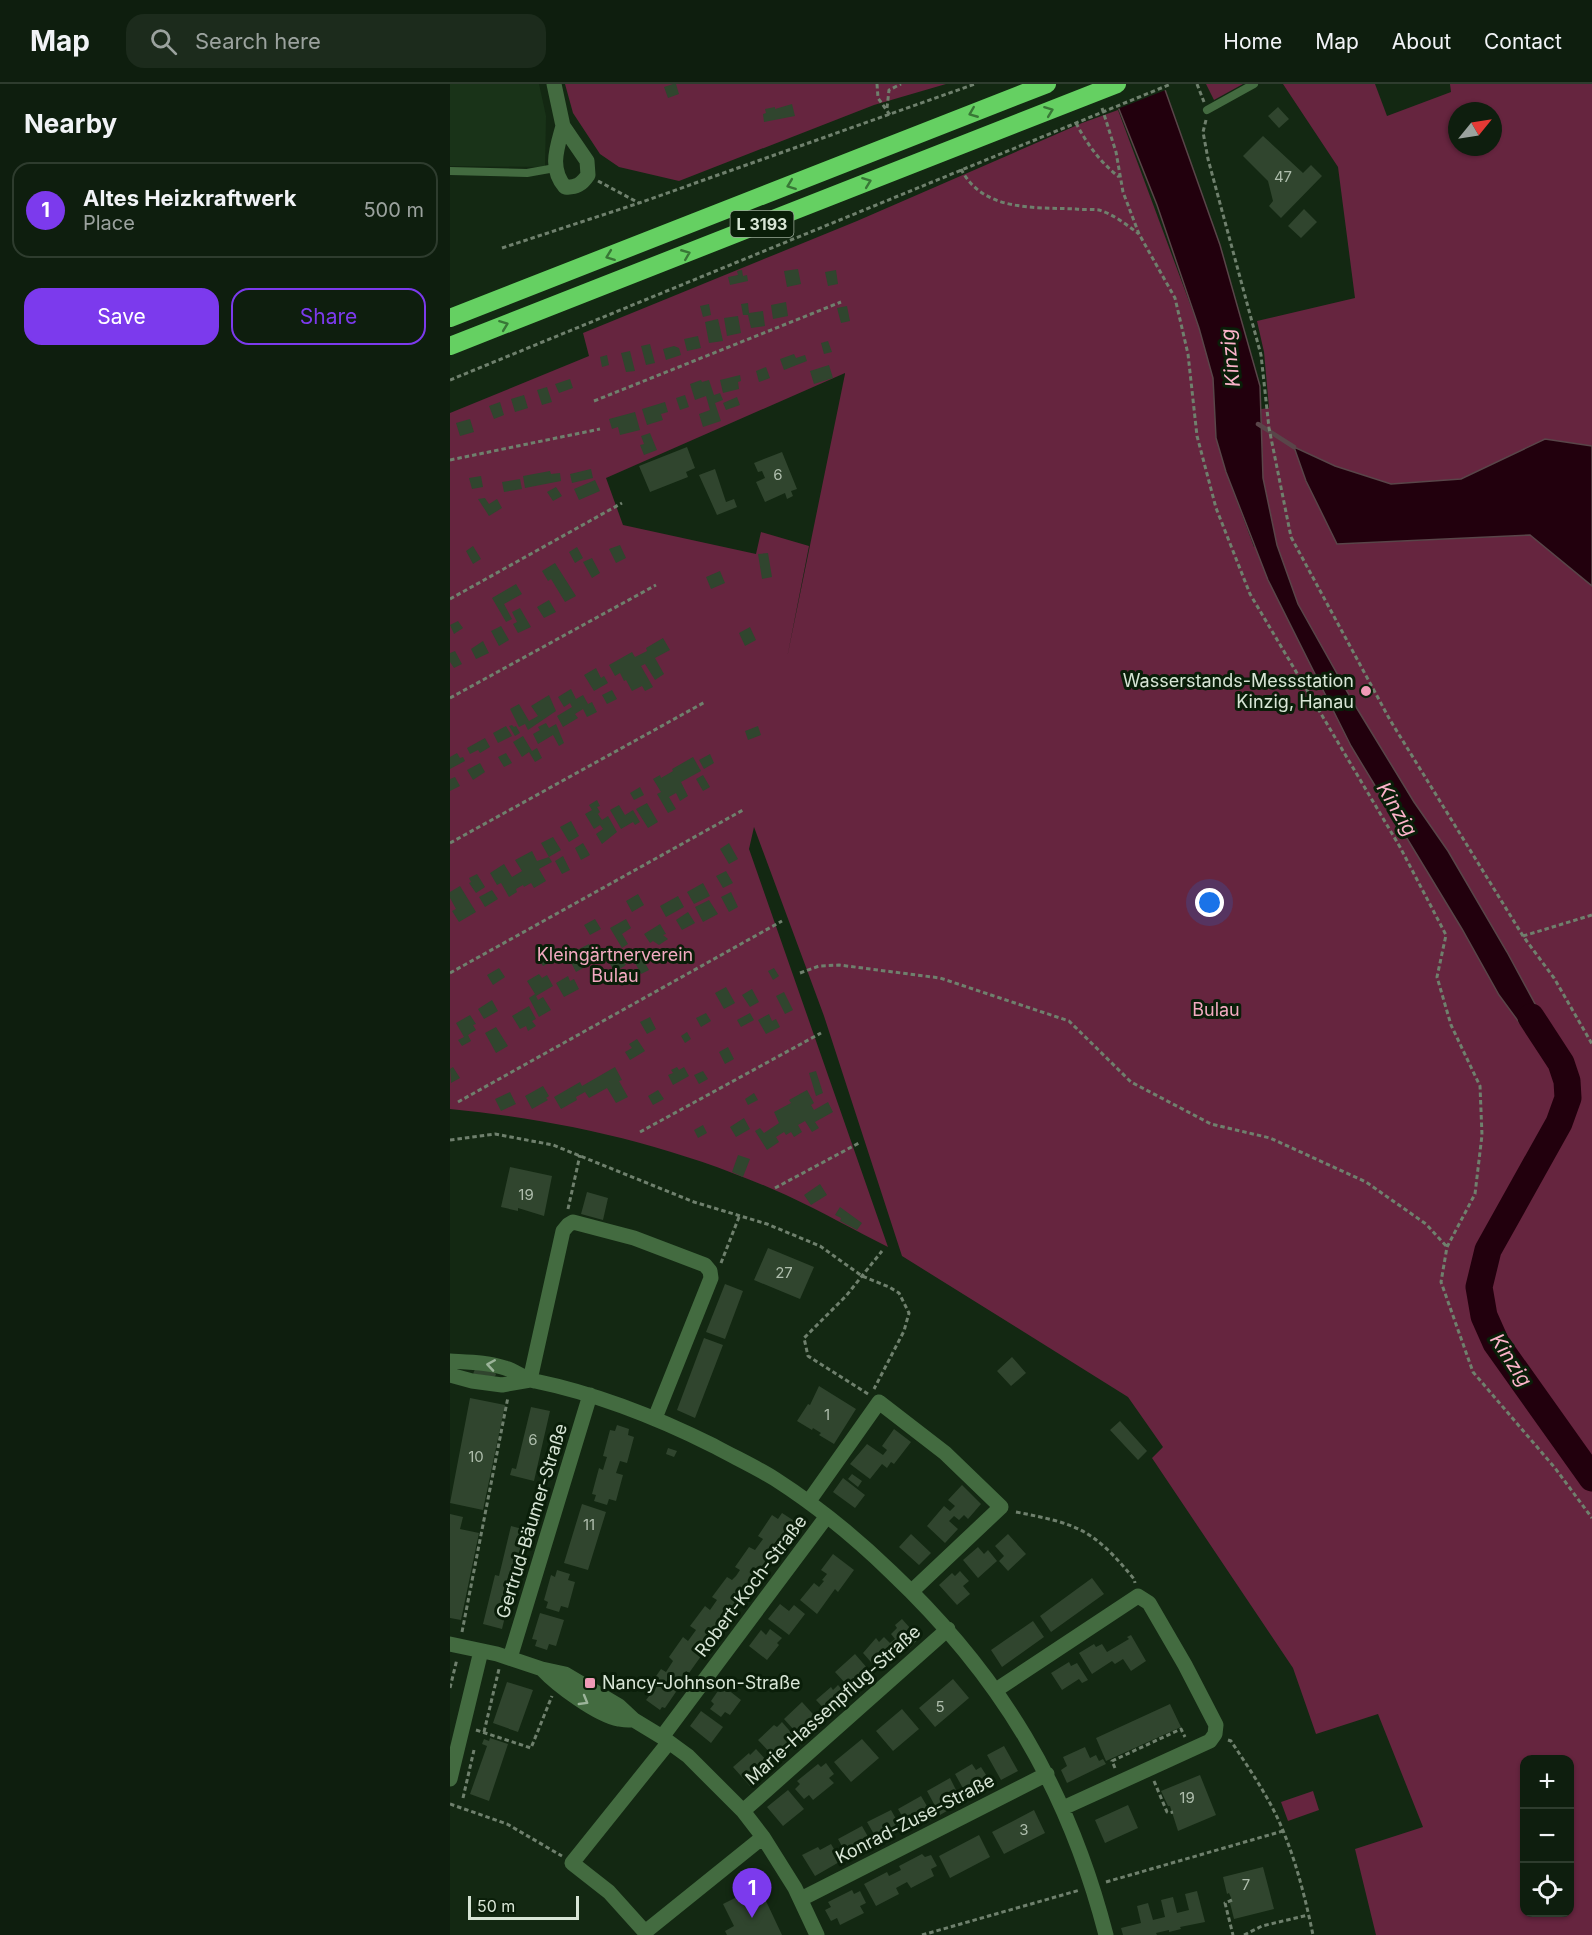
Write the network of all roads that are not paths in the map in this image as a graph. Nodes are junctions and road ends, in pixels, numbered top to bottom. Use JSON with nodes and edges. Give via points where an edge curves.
{"nodes":[{"id":1,"x":554,"y":84,"type":"edge"},
{"id":2,"x":1047,"y":84,"type":"edge"},
{"id":3,"x":1117,"y":84,"type":"edge"},
{"id":4,"x":1254,"y":84,"type":"edge"},
{"id":5,"x":1206,"y":110,"type":"road end"},
{"id":6,"x":563,"y":126,"type":"junction"},
{"id":7,"x":555,"y":168,"type":"junction"},
{"id":8,"x":450,"y":171,"type":"edge"},
{"id":9,"x":450,"y":318,"type":"edge"},
{"id":10,"x":450,"y":346,"type":"edge"},
{"id":11,"x":450,"y":1362,"type":"edge"},
{"id":12,"x":450,"y":1375,"type":"edge"},
{"id":13,"x":530,"y":1380,"type":"junction"},
{"id":14,"x":590,"y":1395,"type":"junction"},
{"id":15,"x":655,"y":1418,"type":"junction"},
{"id":16,"x":809,"y":1501,"type":"junction"},
{"id":17,"x":827,"y":1516,"type":"junction"},
{"id":18,"x":912,"y":1591,"type":"junction"},
{"id":19,"x":948,"y":1629,"type":"junction"},
{"id":20,"x":455,"y":1645,"type":"edge"},
{"id":21,"x":481,"y":1651,"type":"junction"},
{"id":22,"x":506,"y":1657,"type":"junction"},
{"id":23,"x":542,"y":1670,"type":"junction"},
{"id":24,"x":996,"y":1690,"type":"junction"},
{"id":25,"x":633,"y":1720,"type":"junction"},
{"id":26,"x":666,"y":1739,"type":"junction"},
{"id":27,"x":1047,"y":1774,"type":"junction"},
{"id":28,"x":450,"y":1779,"type":"edge"},
{"id":29,"x":1063,"y":1808,"type":"junction"},
{"id":30,"x":743,"y":1811,"type":"junction"},
{"id":31,"x":763,"y":1837,"type":"junction"},
{"id":32,"x":801,"y":1899,"type":"junction"},
{"id":33,"x":817,"y":1935,"type":"edge"},
{"id":34,"x":1106,"y":1935,"type":"edge"}],
"edges":[{"from":1,"to":6,"type":"street"},
{"from":2,"to":9,"type":"highway","number":"L 3193","one_way":true},
{"from":10,"to":3,"type":"highway","number":"L 3193","one_way":true},
{"from":4,"to":5,"type":"lane"},
{"from":6,"to":7,"type":"street"},
{"from":6,"to":7,"type":"street","via":[[587,161],[588,175],[579,185],[565,187]]},
{"from":7,"to":8,"type":"lane","via":[[527,173]]},
{"from":13,"to":11,"type":"street","one_way":true,"via":[[505,1367]]},
{"from":12,"to":13,"type":"street","via":[[502,1385]]},
{"from":13,"to":14,"type":"street"},
{"from":13,"to":15,"type":"street","via":[[568,1224],[573,1222],[633,1239],[705,1265],[711,1278]]},
{"from":14,"to":15,"type":"street"},
{"from":14,"to":22,"type":"street","name":"Gertrud-Bäumer-Straße"},
{"from":15,"to":16,"type":"street","via":[[759,1469]]},
{"from":16,"to":17,"type":"street"},
{"from":16,"to":18,"type":"street","via":[[879,1402],[945,1453],[1001,1507]]},
{"from":17,"to":18,"type":"street"},
{"from":17,"to":26,"type":"street","name":"Robert-Koch-Straße"},
{"from":18,"to":19,"type":"street"},
{"from":19,"to":24,"type":"street"},
{"from":19,"to":30,"type":"street","name":"Marie-Hassenpflug-Straße"},
{"from":20,"to":21,"type":"street"},
{"from":21,"to":22,"type":"street"},
{"from":21,"to":28,"type":"street"},
{"from":22,"to":23,"type":"street"},
{"from":23,"to":25,"type":"street","via":[[565,1674],[619,1706]]},
{"from":23,"to":25,"type":"street","one_way":true,"via":[[557,1685],[608,1715]]},
{"from":24,"to":27,"type":"street"},
{"from":24,"to":29,"type":"street","via":[[1138,1596],[1149,1603],[1185,1665],[1216,1725],[1210,1741]]},
{"from":25,"to":26,"type":"street"},
{"from":26,"to":30,"type":"street","via":[[702,1768]]},
{"from":26,"to":31,"type":"street","via":[[572,1863],[609,1892],[645,1932]]},
{"from":27,"to":29,"type":"street"},
{"from":27,"to":32,"type":"street","name":"Konrad-Zuse-Straße"},
{"from":29,"to":34,"type":"street"},
{"from":30,"to":31,"type":"street"},
{"from":31,"to":32,"type":"street"},
{"from":32,"to":33,"type":"street"}]}
